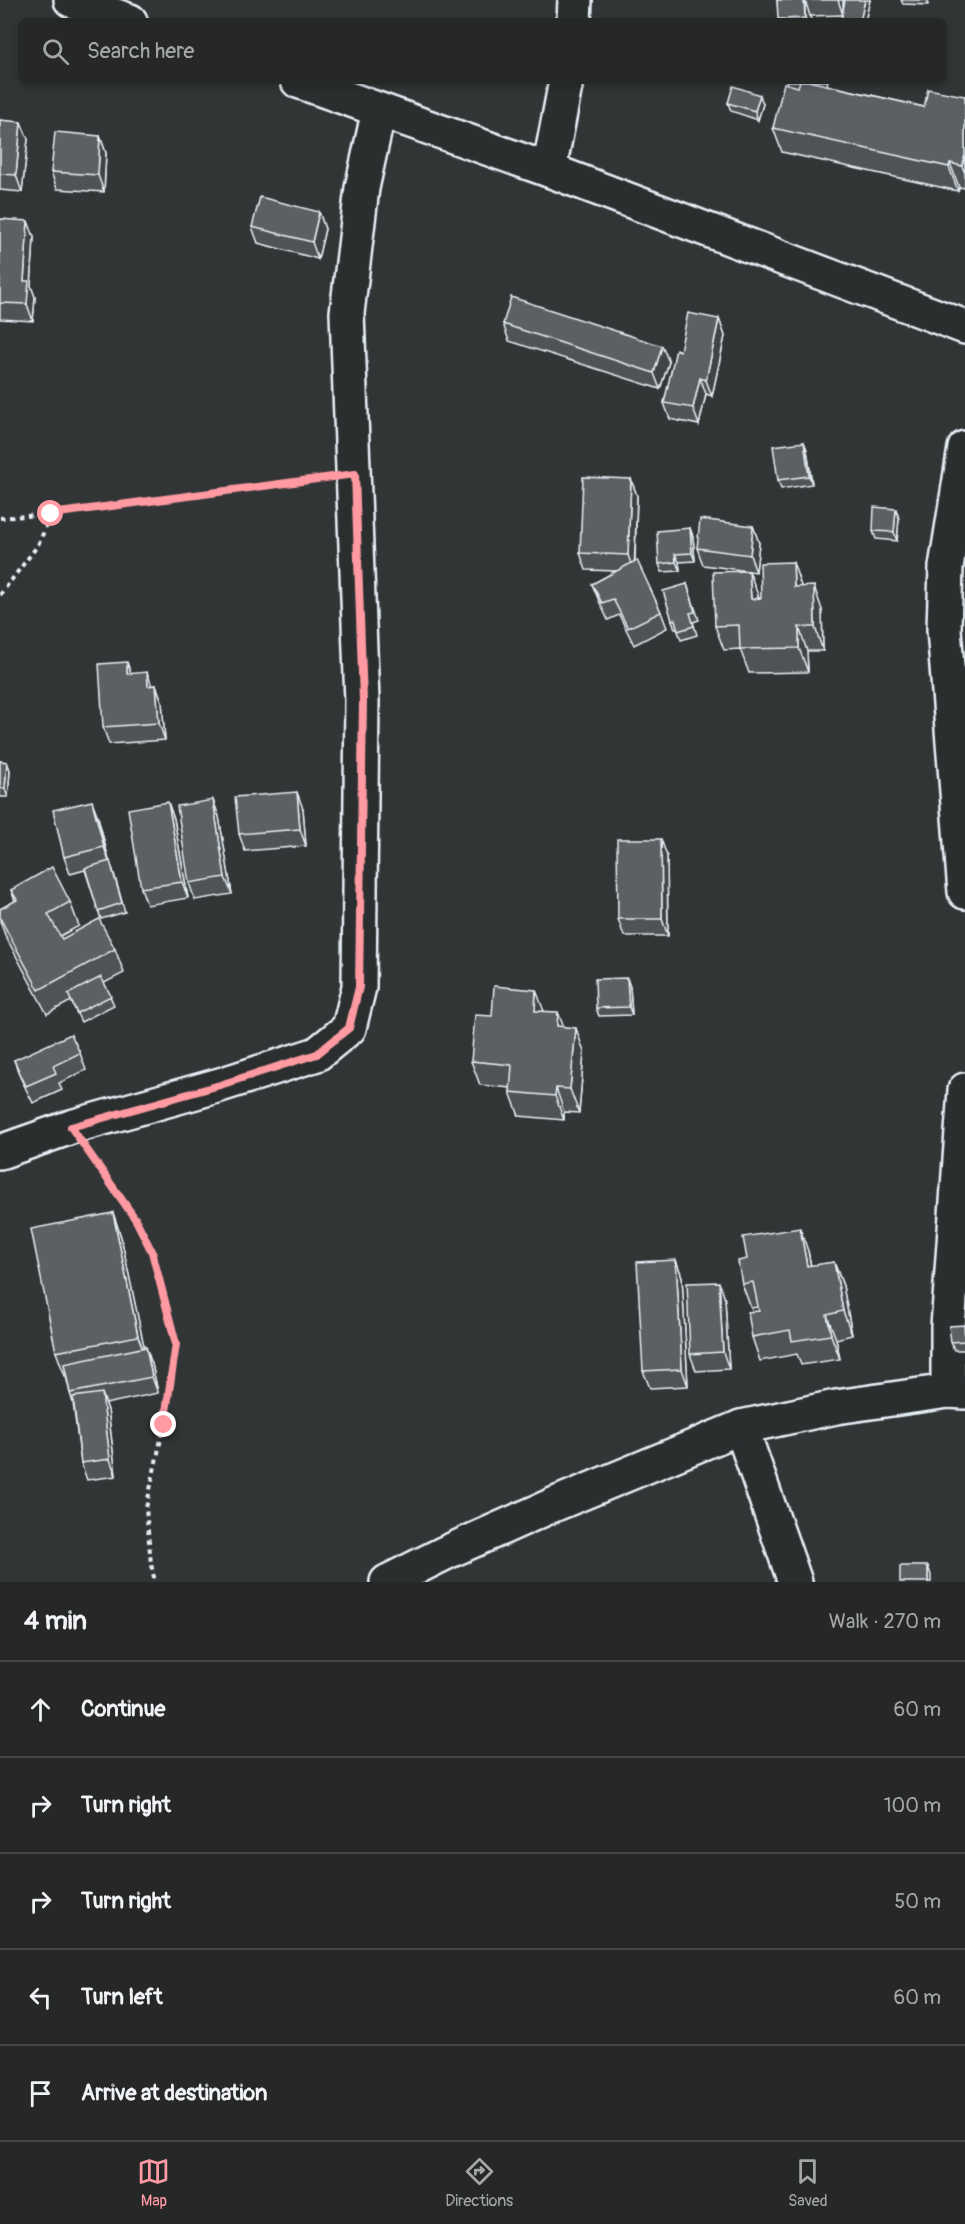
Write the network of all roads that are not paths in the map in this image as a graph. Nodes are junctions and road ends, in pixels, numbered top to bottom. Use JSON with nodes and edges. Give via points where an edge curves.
{"nodes":[{"id":1,"x":70,"y":0,"type":"edge"},
{"id":2,"x":575,"y":0,"type":"edge"},
{"id":3,"x":121,"y":18,"type":"edge"},
{"id":4,"x":574,"y":18,"type":"edge"},
{"id":5,"x":306,"y":84,"type":"edge"},
{"id":6,"x":565,"y":84,"type":"edge"},
{"id":7,"x":379,"y":110,"type":"junction"},
{"id":8,"x":549,"y":170,"type":"junction"},
{"id":9,"x":965,"y":327,"type":"edge"},
{"id":10,"x":965,"y":448,"type":"edge"},
{"id":11,"x":965,"y":892,"type":"edge"},
{"id":12,"x":965,"y":1090,"type":"edge"},
{"id":13,"x":0,"y":1152,"type":"edge"},
{"id":14,"x":957,"y":1392,"type":"edge"},
{"id":15,"x":741,"y":1427,"type":"junction"},
{"id":16,"x":387,"y":1582,"type":"edge"},
{"id":17,"x":795,"y":1582,"type":"edge"}],
"edges":[{"from":1,"to":3,"type":"street"},
{"from":2,"to":4,"type":"street"},
{"from":5,"to":7,"type":"street"},
{"from":6,"to":8,"type":"street"},
{"from":7,"to":8,"type":"street"},
{"from":7,"to":13,"type":"street","via":[[362,188],[347,313],[363,701],[359,987],[349,1028],[317,1054]]},
{"from":8,"to":9,"type":"street"},
{"from":10,"to":11,"type":"street","via":[[946,567],[945,629]]},
{"from":12,"to":14,"type":"street","via":[[948,1327]]},
{"from":14,"to":15,"type":"street","via":[[836,1407]]},
{"from":15,"to":16,"type":"street","via":[[553,1504]]},
{"from":15,"to":17,"type":"street"}]}
